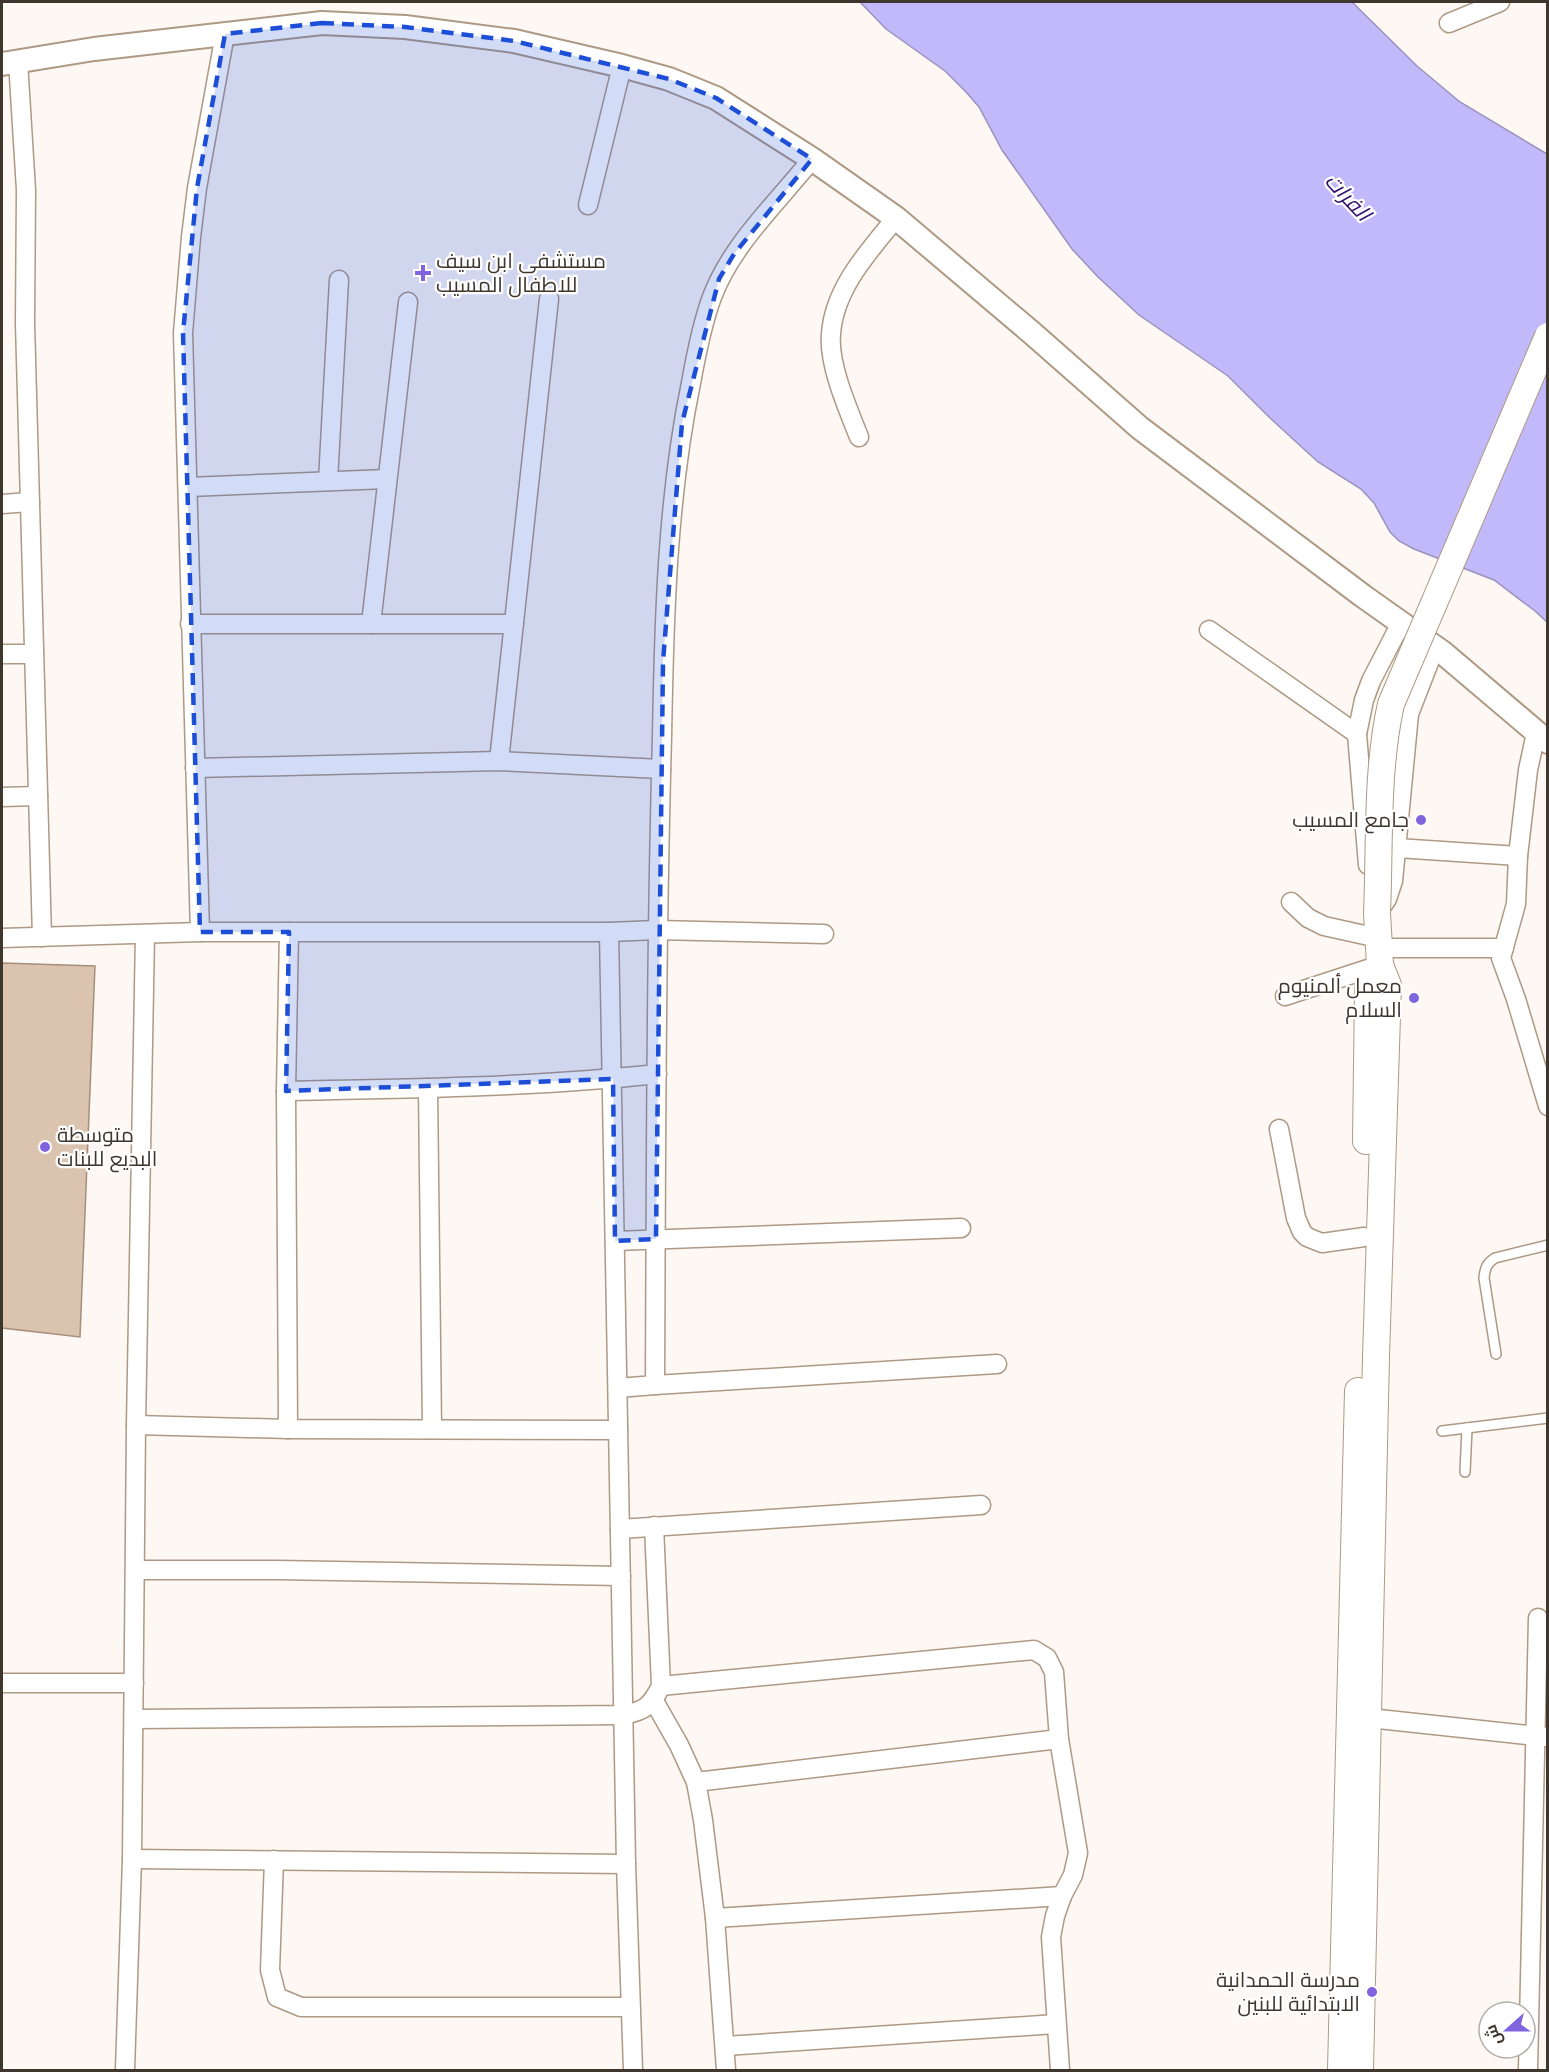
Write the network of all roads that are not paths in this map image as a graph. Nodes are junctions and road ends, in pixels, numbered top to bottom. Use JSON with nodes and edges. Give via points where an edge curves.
{"nodes":[{"id":1,"x":1500,"y":2,"type":"edge"},
{"id":2,"x":1449,"y":23,"type":"dead end"},
{"id":3,"x":225,"y":34,"type":"junction"},
{"id":4,"x":10,"y":63,"type":"edge"},
{"id":5,"x":622,"y":66,"type":"junction"},
{"id":6,"x":812,"y":159,"type":"junction"},
{"id":7,"x":588,"y":205,"type":"dead end"},
{"id":8,"x":896,"y":218,"type":"junction"},
{"id":9,"x":339,"y":279,"type":"dead end"},
{"id":10,"x":549,"y":299,"type":"dead end"},
{"id":11,"x":408,"y":302,"type":"dead end"},
{"id":12,"x":1548,"y":336,"type":"edge"},
{"id":13,"x":859,"y":437,"type":"dead end"},
{"id":14,"x":387,"y":479,"type":"junction"},
{"id":15,"x":328,"y":481,"type":"junction"},
{"id":16,"x":188,"y":487,"type":"junction"},
{"id":17,"x":30,"y":502,"type":"junction"},
{"id":18,"x":2,"y":504,"type":"edge"},
{"id":19,"x":1401,"y":623,"type":"junction"},
{"id":20,"x":190,"y":624,"type":"junction"},
{"id":21,"x":371,"y":624,"type":"junction"},
{"id":22,"x":514,"y":624,"type":"junction"},
{"id":23,"x":1209,"y":630,"type":"dead end"},
{"id":24,"x":1435,"y":647,"type":"junction"},
{"id":25,"x":2,"y":654,"type":"edge"},
{"id":26,"x":34,"y":654,"type":"junction"},
{"id":27,"x":1357,"y":734,"type":"junction"},
{"id":28,"x":1542,"y":737,"type":"edge"},
{"id":29,"x":499,"y":761,"type":"junction"},
{"id":30,"x":195,"y":768,"type":"junction"},
{"id":31,"x":661,"y":769,"type":"junction"},
{"id":32,"x":38,"y":796,"type":"junction"},
{"id":33,"x":2,"y":797,"type":"edge"},
{"id":34,"x":1397,"y":848,"type":"junction"},
{"id":35,"x":1518,"y":856,"type":"junction"},
{"id":36,"x":1291,"y":902,"type":"dead end"},
{"id":37,"x":657,"y":930,"type":"junction"},
{"id":38,"x":200,"y":932,"type":"junction"},
{"id":39,"x":289,"y":932,"type":"junction"},
{"id":40,"x":609,"y":932,"type":"junction"},
{"id":41,"x":145,"y":934,"type":"junction"},
{"id":42,"x":824,"y":934,"type":"dead end"},
{"id":43,"x":42,"y":937,"type":"junction"},
{"id":44,"x":2,"y":938,"type":"edge"},
{"id":45,"x":1379,"y":941,"type":"junction"},
{"id":46,"x":1504,"y":948,"type":"junction"},
{"id":47,"x":1285,"y":996,"type":"dead end"},
{"id":48,"x":657,"y":1074,"type":"junction"},
{"id":49,"x":613,"y":1079,"type":"junction"},
{"id":50,"x":428,"y":1088,"type":"junction"},
{"id":51,"x":286,"y":1091,"type":"junction"},
{"id":52,"x":1548,"y":1106,"type":"edge"},
{"id":53,"x":1279,"y":1129,"type":"dead end"},
{"id":54,"x":961,"y":1228,"type":"dead end"},
{"id":55,"x":1364,"y":1238,"type":"junction"},
{"id":56,"x":656,"y":1239,"type":"junction"},
{"id":57,"x":615,"y":1241,"type":"junction"},
{"id":58,"x":1548,"y":1245,"type":"edge"},
{"id":59,"x":1496,"y":1354,"type":"dead end"},
{"id":60,"x":997,"y":1364,"type":"dead end"},
{"id":61,"x":655,"y":1385,"type":"junction"},
{"id":62,"x":618,"y":1388,"type":"junction"},
{"id":63,"x":1548,"y":1419,"type":"edge"},
{"id":64,"x":136,"y":1425,"type":"junction"},
{"id":65,"x":1467,"y":1428,"type":"junction"},
{"id":66,"x":288,"y":1429,"type":"junction"},
{"id":67,"x":432,"y":1429,"type":"junction"},
{"id":68,"x":618,"y":1430,"type":"junction"},
{"id":69,"x":1442,"y":1431,"type":"dead end"},
{"id":70,"x":1465,"y":1472,"type":"dead end"},
{"id":71,"x":981,"y":1505,"type":"dead end"},
{"id":72,"x":654,"y":1526,"type":"junction"},
{"id":73,"x":620,"y":1529,"type":"junction"},
{"id":74,"x":135,"y":1570,"type":"junction"},
{"id":75,"x":621,"y":1576,"type":"junction"},
{"id":76,"x":1538,"y":1618,"type":"dead end"},
{"id":77,"x":2,"y":1683,"type":"edge"},
{"id":78,"x":134,"y":1683,"type":"junction"},
{"id":79,"x":658,"y":1693,"type":"junction"},
{"id":80,"x":623,"y":1714,"type":"junction"},
{"id":81,"x":1369,"y":1718,"type":"junction"},
{"id":82,"x":134,"y":1719,"type":"junction"},
{"id":83,"x":1541,"y":1737,"type":"edge"},
{"id":84,"x":1059,"y":1739,"type":"junction"},
{"id":85,"x":696,"y":1782,"type":"junction"},
{"id":86,"x":132,"y":1859,"type":"junction"},
{"id":87,"x":274,"y":1860,"type":"junction"},
{"id":88,"x":626,"y":1864,"type":"junction"},
{"id":89,"x":1062,"y":1896,"type":"junction"},
{"id":90,"x":715,"y":1918,"type":"junction"},
{"id":91,"x":630,"y":2007,"type":"junction"},
{"id":92,"x":1056,"y":2024,"type":"junction"},
{"id":93,"x":725,"y":2046,"type":"junction"},
{"id":94,"x":125,"y":2070,"type":"edge"},
{"id":95,"x":633,"y":2070,"type":"edge"},
{"id":96,"x":726,"y":2070,"type":"edge"},
{"id":97,"x":1060,"y":2070,"type":"edge"},
{"id":98,"x":1341,"y":2070,"type":"edge"},
{"id":99,"x":1360,"y":2070,"type":"edge"},
{"id":100,"x":1528,"y":2070,"type":"edge"}],
"edges":[{"from":1,"to":2,"type":"street"},
{"from":3,"to":4,"type":"street"},
{"from":3,"to":5,"type":"street","via":[[322,23],[405,27],[514,41]]},
{"from":3,"to":16,"type":"street","via":[[197,188],[187,285],[183,353]]},
{"from":4,"to":17,"type":"street","via":[[26,190]]},
{"from":5,"to":6,"type":"street","via":[[716,98]]},
{"from":5,"to":7,"type":"street"},
{"from":6,"to":8,"type":"street"},
{"from":6,"to":31,"type":"street","via":[[734,254],[710,301],[682,423],[664,650]]},
{"from":8,"to":13,"type":"street","via":[[857,266],[838,304],[831,334],[841,393]]},
{"from":8,"to":19,"type":"street","via":[[1140,428]]},
{"from":9,"to":15,"type":"street"},
{"from":10,"to":22,"type":"street"},
{"from":11,"to":14,"type":"street"},
{"from":12,"to":45,"type":"main road","bridge":true,"via":[[1391,704],[1382,768]]},
{"from":14,"to":15,"type":"street"},
{"from":14,"to":21,"type":"street"},
{"from":15,"to":16,"type":"street"},
{"from":16,"to":20,"type":"street"},
{"from":17,"to":18,"type":"street"},
{"from":17,"to":26,"type":"street"},
{"from":19,"to":24,"type":"street"},
{"from":19,"to":27,"type":"street","via":[[1371,681]]},
{"from":20,"to":21,"type":"street"},
{"from":20,"to":30,"type":"street"},
{"from":21,"to":22,"type":"street"},
{"from":22,"to":29,"type":"street"},
{"from":23,"to":27,"type":"street"},
{"from":24,"to":28,"type":"street"},
{"from":24,"to":34,"type":"street","via":[[1409,714]]},
{"from":25,"to":26,"type":"street"},
{"from":26,"to":32,"type":"street"},
{"from":27,"to":45,"type":"street"},
{"from":28,"to":35,"type":"street","via":[[1528,770]]},
{"from":29,"to":30,"type":"street"},
{"from":29,"to":31,"type":"street"},
{"from":30,"to":38,"type":"street"},
{"from":31,"to":37,"type":"street"},
{"from":32,"to":33,"type":"street"},
{"from":32,"to":43,"type":"street"},
{"from":34,"to":35,"type":"street"},
{"from":34,"to":45,"type":"street"},
{"from":35,"to":46,"type":"street","via":[[1516,904]]},
{"from":36,"to":45,"type":"street","via":[[1324,926]]},
{"from":37,"to":40,"type":"street"},
{"from":37,"to":42,"type":"street"},
{"from":37,"to":48,"type":"street"},
{"from":38,"to":39,"type":"street"},
{"from":38,"to":41,"type":"street"},
{"from":39,"to":40,"type":"street"},
{"from":39,"to":51,"type":"street"},
{"from":40,"to":49,"type":"street"},
{"from":41,"to":43,"type":"street"},
{"from":41,"to":64,"type":"street"},
{"from":43,"to":44,"type":"street"},
{"from":45,"to":46,"type":"street"},
{"from":45,"to":47,"type":"street"},
{"from":45,"to":55,"type":"main road","via":[[1368,990]]},
{"from":45,"to":81,"type":"main road","via":[[1388,985]]},
{"from":46,"to":52,"type":"street","via":[[1501,958]]},
{"from":48,"to":49,"type":"street"},
{"from":48,"to":56,"type":"street"},
{"from":49,"to":50,"type":"street"},
{"from":49,"to":57,"type":"street"},
{"from":50,"to":51,"type":"street"},
{"from":50,"to":67,"type":"street"},
{"from":51,"to":66,"type":"street"},
{"from":53,"to":55,"type":"street","via":[[1302,1232],[1322,1243]]},
{"from":54,"to":56,"type":"street"},
{"from":55,"to":98,"type":"main road"},
{"from":56,"to":57,"type":"street"},
{"from":56,"to":61,"type":"street"},
{"from":57,"to":62,"type":"street"},
{"from":58,"to":59,"type":"lane","via":[[1488,1262],[1484,1278]]},
{"from":60,"to":61,"type":"street"},
{"from":61,"to":62,"type":"street"},
{"from":62,"to":68,"type":"street"},
{"from":63,"to":65,"type":"lane"},
{"from":64,"to":66,"type":"street"},
{"from":64,"to":74,"type":"street"},
{"from":65,"to":69,"type":"lane"},
{"from":65,"to":70,"type":"lane"},
{"from":66,"to":67,"type":"street"},
{"from":67,"to":68,"type":"street"},
{"from":68,"to":73,"type":"street"},
{"from":71,"to":72,"type":"street"},
{"from":72,"to":73,"type":"street"},
{"from":72,"to":79,"type":"street"},
{"from":73,"to":75,"type":"street"},
{"from":74,"to":75,"type":"street"},
{"from":74,"to":78,"type":"street"},
{"from":75,"to":80,"type":"street"},
{"from":76,"to":83,"type":"street"},
{"from":77,"to":78,"type":"street"},
{"from":78,"to":82,"type":"street"},
{"from":79,"to":80,"type":"street","via":[[640,1712]]},
{"from":79,"to":84,"type":"street","via":[[1034,1650],[1047,1658],[1054,1671]]},
{"from":79,"to":85,"type":"street"},
{"from":80,"to":82,"type":"street"},
{"from":80,"to":88,"type":"street"},
{"from":81,"to":83,"type":"street"},
{"from":81,"to":99,"type":"main road"},
{"from":82,"to":86,"type":"street"},
{"from":83,"to":100,"type":"street"},
{"from":84,"to":85,"type":"street"},
{"from":84,"to":89,"type":"street","via":[[1078,1853]]},
{"from":85,"to":90,"type":"street"},
{"from":86,"to":87,"type":"street"},
{"from":86,"to":94,"type":"street"},
{"from":87,"to":88,"type":"street"},
{"from":87,"to":91,"type":"street","via":[[270,1970],[278,1997],[301,2007]]},
{"from":88,"to":91,"type":"street"},
{"from":89,"to":90,"type":"street"},
{"from":89,"to":92,"type":"street","via":[[1054,1916],[1052,1937]]},
{"from":90,"to":93,"type":"street"},
{"from":91,"to":95,"type":"street"},
{"from":92,"to":93,"type":"street"},
{"from":92,"to":97,"type":"street"},
{"from":93,"to":96,"type":"street"}]}
